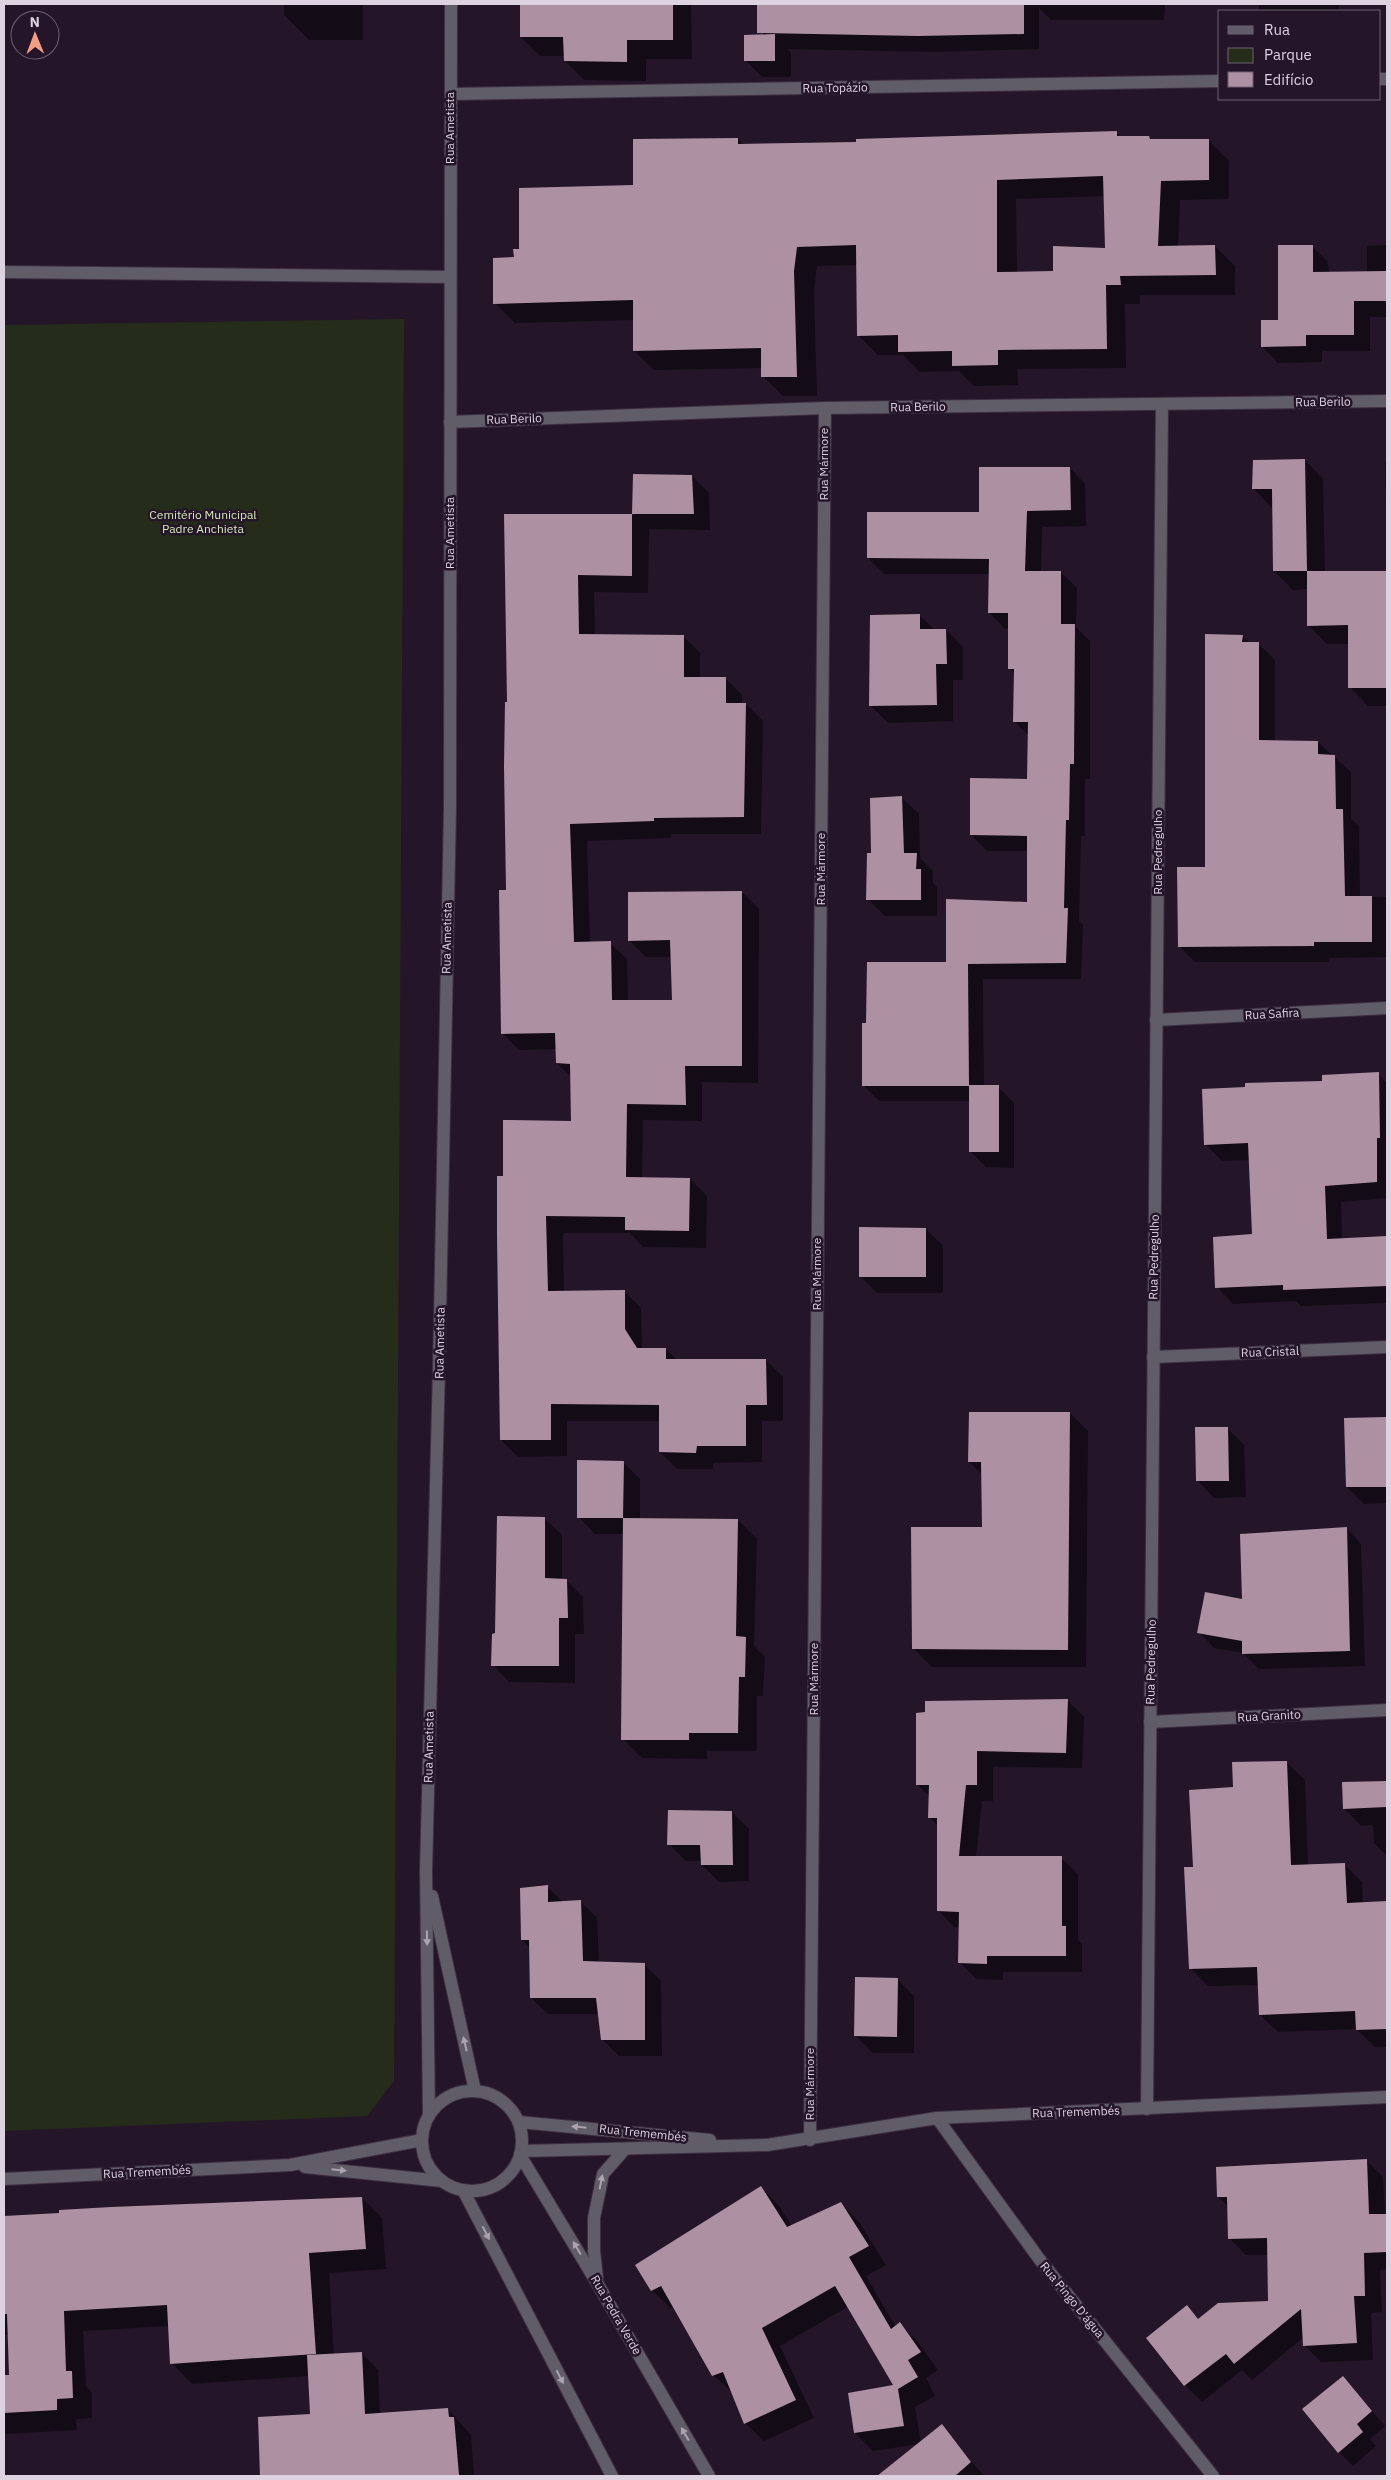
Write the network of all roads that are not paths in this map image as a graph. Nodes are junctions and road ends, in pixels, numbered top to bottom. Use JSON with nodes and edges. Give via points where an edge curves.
{"nodes":[{"id":1,"x":451,"y":4,"type":"edge"},
{"id":2,"x":1218,"y":81,"type":"edge"},
{"id":3,"x":451,"y":94,"type":"junction"},
{"id":4,"x":4,"y":272,"type":"edge"},
{"id":5,"x":450,"y":277,"type":"junction"},
{"id":6,"x":1387,"y":401,"type":"edge"},
{"id":7,"x":1162,"y":404,"type":"junction"},
{"id":8,"x":825,"y":408,"type":"junction"},
{"id":9,"x":450,"y":422,"type":"junction"},
{"id":10,"x":1387,"y":1008,"type":"edge"},
{"id":11,"x":1156,"y":1020,"type":"junction"},
{"id":12,"x":1387,"y":1347,"type":"edge"},
{"id":13,"x":1153,"y":1357,"type":"junction"},
{"id":14,"x":1387,"y":1710,"type":"edge"},
{"id":15,"x":1150,"y":1722,"type":"junction"},
{"id":16,"x":426,"y":1871,"type":"junction"},
{"id":17,"x":475,"y":2091,"type":"junction"},
{"id":18,"x":1387,"y":2097,"type":"edge"},
{"id":19,"x":1147,"y":2109,"type":"junction"},
{"id":20,"x":429,"y":2115,"type":"junction"},
{"id":21,"x":937,"y":2118,"type":"junction"},
{"id":22,"x":519,"y":2122,"type":"junction"},
{"id":23,"x":422,"y":2140,"type":"junction"},
{"id":24,"x":810,"y":2140,"type":"junction"},
{"id":25,"x":767,"y":2146,"type":"junction"},
{"id":26,"x":625,"y":2148,"type":"junction"},
{"id":27,"x":521,"y":2153,"type":"junction"},
{"id":28,"x":290,"y":2165,"type":"junction"},
{"id":29,"x":4,"y":2179,"type":"edge"},
{"id":30,"x":442,"y":2181,"type":"junction"},
{"id":31,"x":463,"y":2190,"type":"junction"},
{"id":32,"x":597,"y":2283,"type":"junction"},
{"id":33,"x":612,"y":2476,"type":"edge"},
{"id":34,"x":709,"y":2476,"type":"edge"},
{"id":35,"x":1213,"y":2476,"type":"edge"}],
"edges":[{"from":1,"to":3,"type":"street","name":"Rua Ametista"},
{"from":2,"to":3,"type":"street","name":"Rua Topázio"},
{"from":3,"to":5,"type":"street","name":"Rua Ametista"},
{"from":4,"to":5,"type":"street"},
{"from":5,"to":9,"type":"street","name":"Rua Ametista"},
{"from":6,"to":7,"type":"street","name":"Rua Berilo"},
{"from":7,"to":8,"type":"street","name":"Rua Berilo"},
{"from":7,"to":11,"type":"street","name":"Rua Pedregulho"},
{"from":8,"to":9,"type":"street","name":"Rua Berilo"},
{"from":8,"to":24,"type":"street","name":"Rua Mármore"},
{"from":9,"to":16,"type":"street","name":"Rua Ametista","via":[[450,817]]},
{"from":10,"to":11,"type":"street","name":"Rua Safira"},
{"from":11,"to":13,"type":"street","name":"Rua Pedregulho"},
{"from":12,"to":13,"type":"street","name":"Rua Cristal"},
{"from":13,"to":15,"type":"street","name":"Rua Pedregulho"},
{"from":14,"to":15,"type":"street","name":"Rua Granito"},
{"from":15,"to":19,"type":"street","name":"Rua Pedregulho"},
{"from":17,"to":16,"type":"street","name":"Rua Ametista","one_way":true},
{"from":16,"to":20,"type":"street","name":"Rua Ametista","one_way":true},
{"from":17,"to":20,"type":"street","via":[[449,2096]]},
{"from":17,"to":22,"type":"street","via":[[502,2100]]},
{"from":18,"to":19,"type":"street","name":"Rua Tremembés"},
{"from":19,"to":21,"type":"street","name":"Rua Tremembés"},
{"from":20,"to":23,"type":"street"},
{"from":21,"to":24,"type":"street","name":"Rua Tremembés"},
{"from":21,"to":35,"type":"street","name":"Rua Pingo D'água","via":[[1040,2260]]},
{"from":25,"to":22,"type":"street","name":"Rua Tremembés","one_way":true},
{"from":22,"to":27,"type":"street"},
{"from":23,"to":28,"type":"street","name":"Rua Tremembés"},
{"from":23,"to":30,"type":"street","via":[[427,2163]]},
{"from":24,"to":25,"type":"street","name":"Rua Tremembés"},
{"from":25,"to":26,"type":"street","name":"Rua Tremembés"},
{"from":26,"to":27,"type":"street","name":"Rua Tremembés"},
{"from":32,"to":26,"type":"street","one_way":true,"via":[[594,2218],[603,2174]]},
{"from":27,"to":31,"type":"street","via":[[507,2178],[479,2191]]},
{"from":32,"to":27,"type":"street","name":"Rua Pedra Verde","one_way":true},
{"from":28,"to":29,"type":"street","name":"Rua Tremembés"},
{"from":28,"to":30,"type":"street","name":"Rua Tremembés","one_way":true},
{"from":30,"to":31,"type":"street"},
{"from":31,"to":33,"type":"street","one_way":true},
{"from":34,"to":32,"type":"street","name":"Rua Pedra Verde","one_way":true}]}
